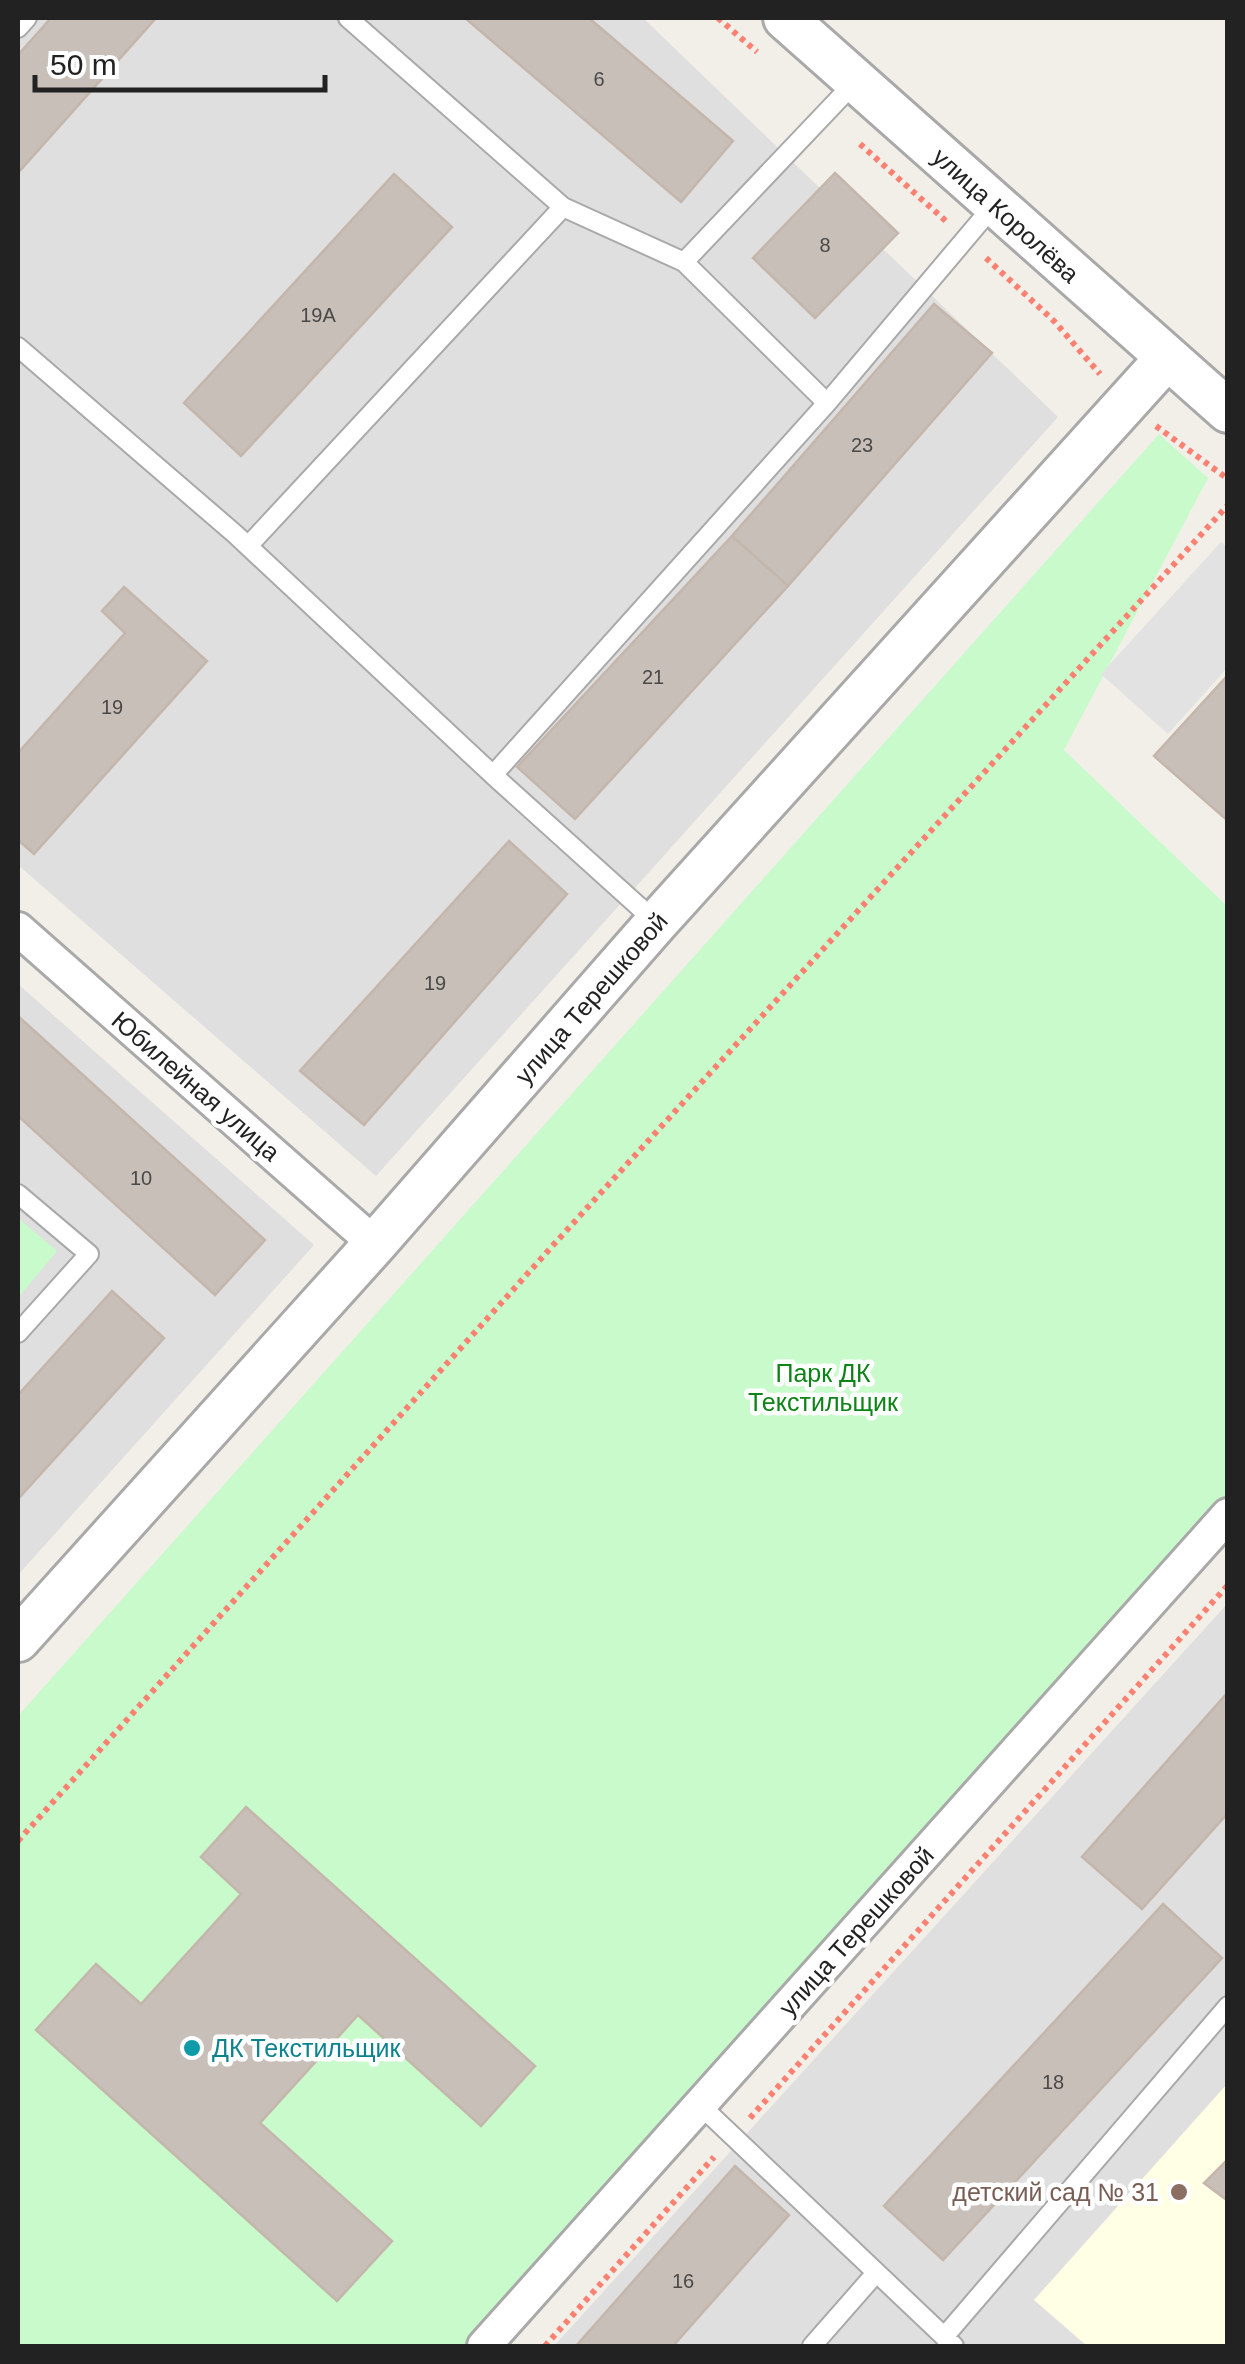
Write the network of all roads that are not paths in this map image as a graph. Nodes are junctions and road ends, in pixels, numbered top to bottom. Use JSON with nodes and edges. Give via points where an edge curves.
{"nodes":[{"id":1,"x":27,"y":18,"type":"edge"},
{"id":2,"x":348,"y":18,"type":"edge"},
{"id":3,"x":786,"y":18,"type":"edge"},
{"id":4,"x":18,"y":28,"type":"edge"},
{"id":5,"x":856,"y":81,"type":"junction"},
{"id":6,"x":994,"y":205,"type":"junction"},
{"id":7,"x":562,"y":207,"type":"junction"},
{"id":8,"x":684,"y":262,"type":"junction"},
{"id":9,"x":18,"y":347,"type":"edge"},
{"id":10,"x":1167,"y":358,"type":"junction"},
{"id":11,"x":826,"y":403,"type":"junction"},
{"id":12,"x":1228,"y":410,"type":"edge"},
{"id":13,"x":248,"y":546,"type":"junction"},
{"id":14,"x":493,"y":775,"type":"junction"},
{"id":15,"x":656,"y":923,"type":"junction"},
{"id":16,"x":18,"y":928,"type":"edge"},
{"id":17,"x":18,"y":1194,"type":"edge"},
{"id":18,"x":375,"y":1244,"type":"junction"},
{"id":19,"x":18,"y":1333,"type":"edge"},
{"id":20,"x":1228,"y":1515,"type":"edge"},
{"id":21,"x":18,"y":1640,"type":"edge"},
{"id":22,"x":1228,"y":2006,"type":"edge"},
{"id":23,"x":700,"y":2106,"type":"junction"},
{"id":24,"x":876,"y":2273,"type":"junction"},
{"id":25,"x":949,"y":2342,"type":"edge"},
{"id":26,"x":484,"y":2346,"type":"edge"},
{"id":27,"x":812,"y":2346,"type":"edge"}],
"edges":[{"from":1,"to":4,"type":"lane"},
{"from":2,"to":7,"type":"lane"},
{"from":3,"to":5,"type":"street","name":"улица Королёва"},
{"from":5,"to":6,"type":"street","name":"улица Королёва"},
{"from":5,"to":8,"type":"lane"},
{"from":6,"to":10,"type":"street","name":"улица Королёва"},
{"from":6,"to":11,"type":"lane"},
{"from":7,"to":8,"type":"lane"},
{"from":7,"to":13,"type":"lane"},
{"from":8,"to":11,"type":"lane"},
{"from":9,"to":13,"type":"lane"},
{"from":10,"to":12,"type":"street","name":"улица Королёва"},
{"from":10,"to":15,"type":"street","name":"улица Терешковой"},
{"from":11,"to":14,"type":"lane"},
{"from":13,"to":14,"type":"lane"},
{"from":14,"to":15,"type":"lane"},
{"from":15,"to":18,"type":"street","name":"улица Терешковой"},
{"from":16,"to":18,"type":"street","name":"Юбилейная улица"},
{"from":17,"to":19,"type":"lane","via":[[88,1254]]},
{"from":18,"to":21,"type":"street","name":"улица Терешковой"},
{"from":20,"to":23,"type":"street","name":"улица Терешковой"},
{"from":22,"to":25,"type":"lane"},
{"from":23,"to":24,"type":"lane"},
{"from":23,"to":26,"type":"street","name":"улица Терешковой"},
{"from":24,"to":25,"type":"lane"},
{"from":24,"to":27,"type":"lane"}]}
